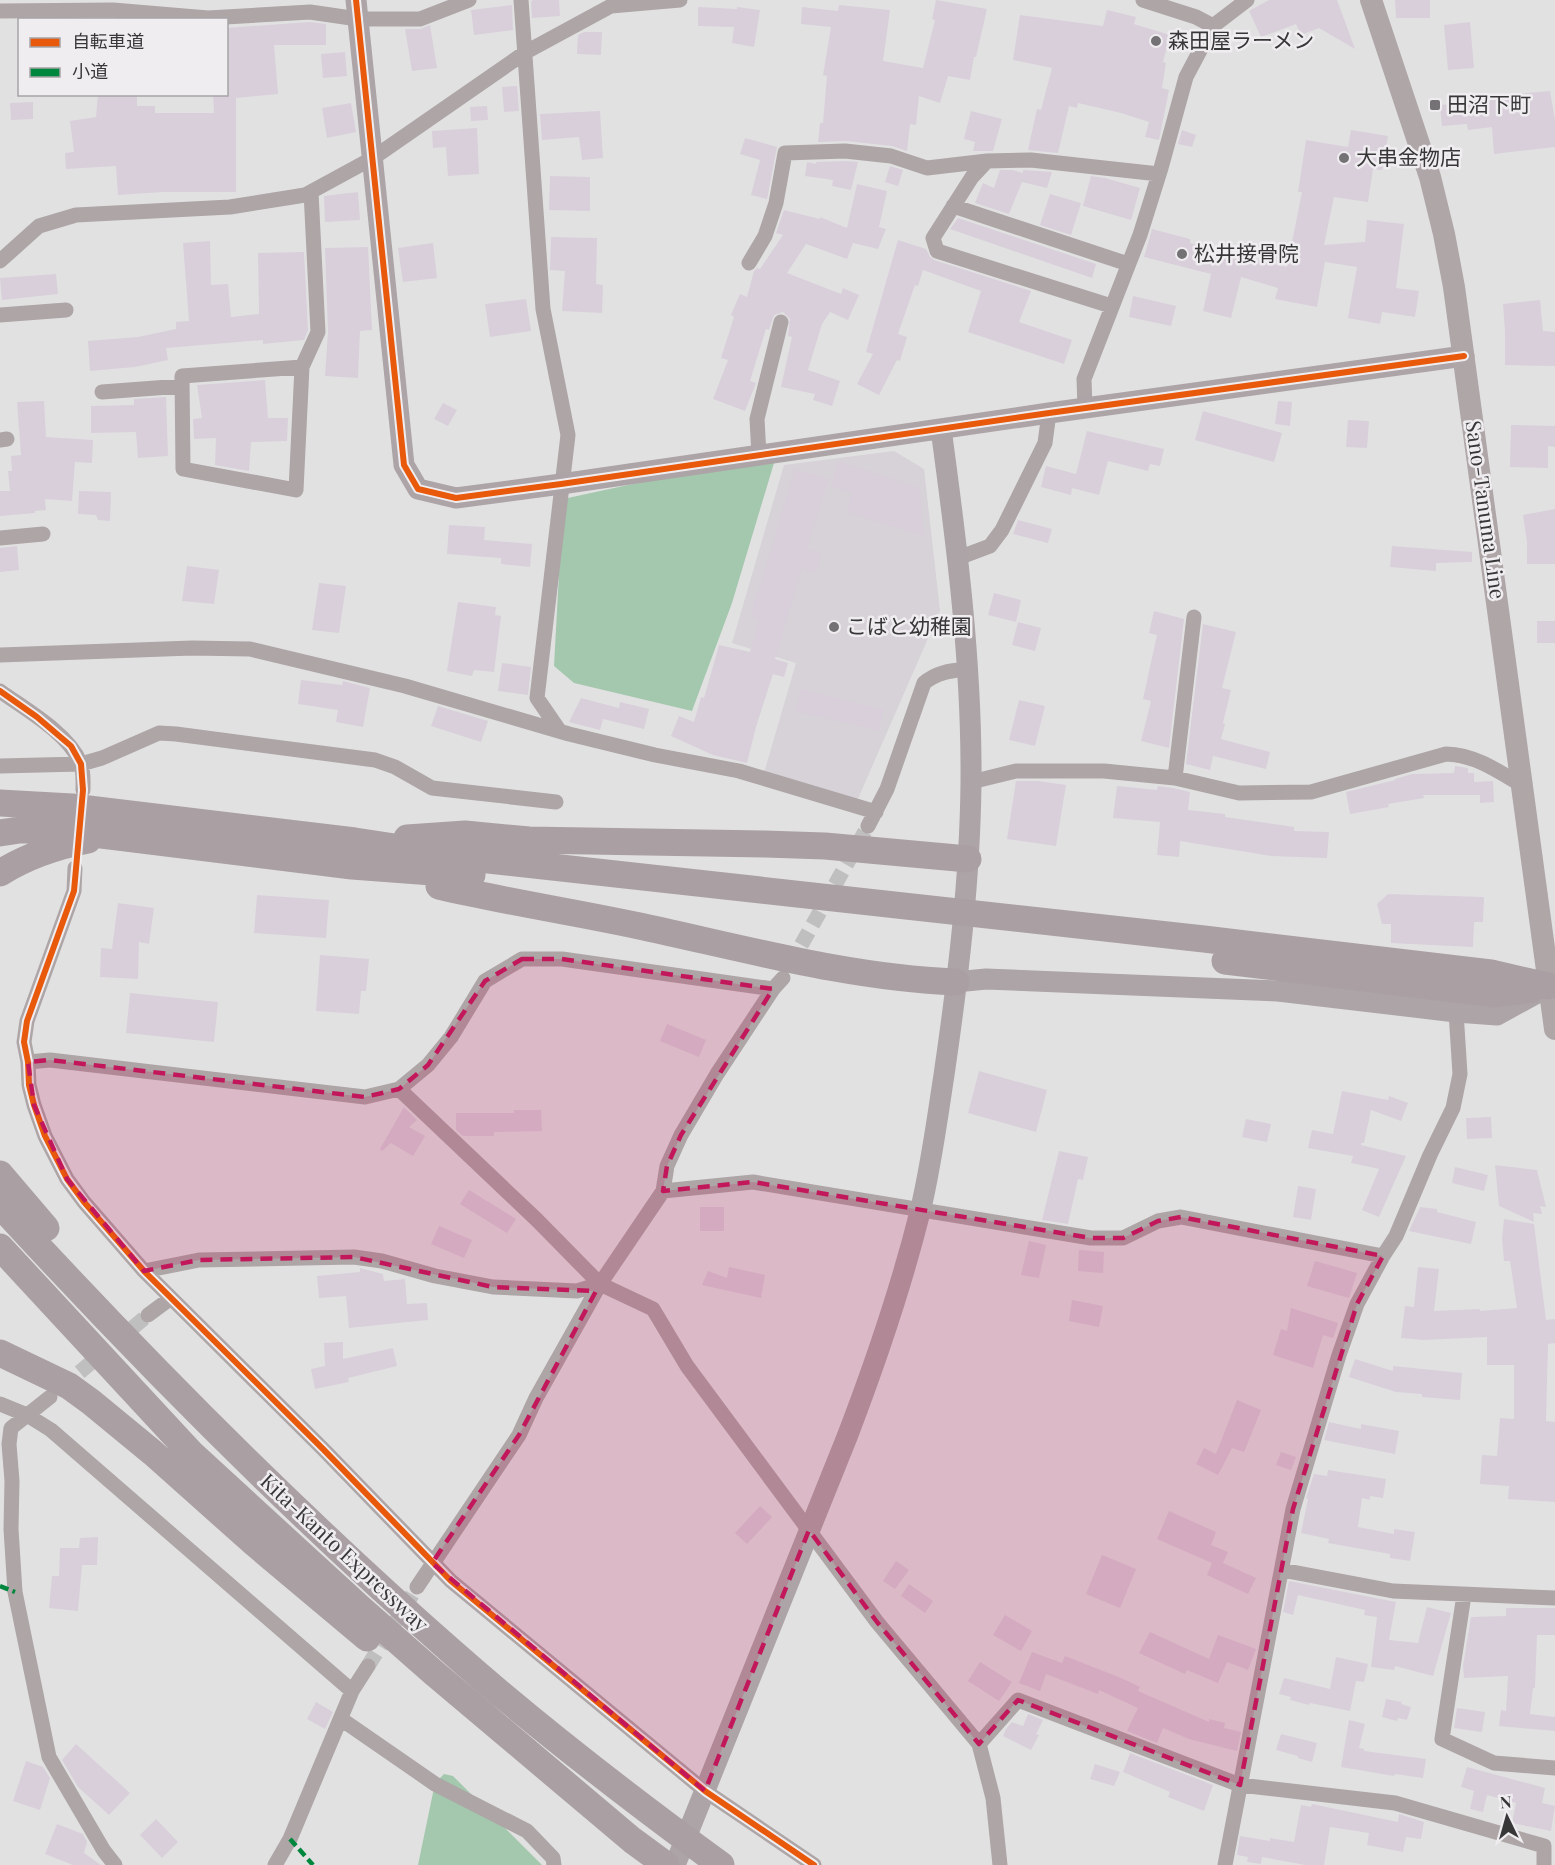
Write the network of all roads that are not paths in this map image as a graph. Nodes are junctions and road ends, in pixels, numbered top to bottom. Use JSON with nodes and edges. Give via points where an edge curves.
{"nodes":[{"id":1,"x":469,"y":0,"type":"edge"},
{"id":2,"x":521,"y":0,"type":"edge"},
{"id":3,"x":680,"y":0,"type":"edge"},
{"id":4,"x":1143,"y":0,"type":"edge"},
{"id":5,"x":1247,"y":0,"type":"edge"},
{"id":6,"x":1371,"y":0,"type":"edge"},
{"id":7,"x":606,"y":3,"type":"edge"},
{"id":8,"x":357,"y":9,"type":"edge"},
{"id":9,"x":0,"y":11,"type":"edge"},
{"id":10,"x":1213,"y":26,"type":"junction"},
{"id":11,"x":526,"y":52,"type":"junction"},
{"id":12,"x":373,"y":159,"type":"junction"},
{"id":13,"x":987,"y":161,"type":"junction"},
{"id":14,"x":1159,"y":174,"type":"junction"},
{"id":15,"x":311,"y":192,"type":"junction"},
{"id":16,"x":953,"y":206,"type":"junction"},
{"id":17,"x":0,"y":261,"type":"edge"},
{"id":18,"x":748,"y":263,"type":"dead end"},
{"id":19,"x":1128,"y":264,"type":"junction"},
{"id":20,"x":1111,"y":306,"type":"junction"},
{"id":21,"x":66,"y":310,"type":"dead end"},
{"id":22,"x":0,"y":315,"type":"edge"},
{"id":23,"x":781,"y":322,"type":"dead end"},
{"id":24,"x":1464,"y":356,"type":"junction"},
{"id":25,"x":302,"y":367,"type":"junction"},
{"id":26,"x":182,"y":386,"type":"junction"},
{"id":27,"x":102,"y":392,"type":"dead end"},
{"id":28,"x":1085,"y":408,"type":"junction"},
{"id":29,"x":1049,"y":413,"type":"junction"},
{"id":30,"x":941,"y":429,"type":"junction"},
{"id":31,"x":759,"y":455,"type":"junction"},
{"id":32,"x":561,"y":484,"type":"junction"},
{"id":33,"x":43,"y":534,"type":"dead end"},
{"id":34,"x":0,"y":538,"type":"edge"},
{"id":35,"x":958,"y":558,"type":"junction"},
{"id":36,"x":1194,"y":617,"type":"dead end"},
{"id":37,"x":0,"y":655,"type":"edge"},
{"id":38,"x":967,"y":669,"type":"junction"},
{"id":39,"x":0,"y":691,"type":"edge"},
{"id":40,"x":559,"y":730,"type":"junction"},
{"id":41,"x":81,"y":764,"type":"junction"},
{"id":42,"x":0,"y":766,"type":"edge"},
{"id":43,"x":1175,"y":778,"type":"junction"},
{"id":44,"x":971,"y":782,"type":"junction"},
{"id":45,"x":1523,"y":786,"type":"junction"},
{"id":46,"x":78,"y":798,"type":"junction"},
{"id":47,"x":556,"y":802,"type":"dead end"},
{"id":48,"x":0,"y":803,"type":"edge"},
{"id":49,"x":876,"y":812,"type":"junction"},
{"id":50,"x":0,"y":814,"type":"edge"},
{"id":51,"x":868,"y":826,"type":"tunnel mouth"},
{"id":52,"x":0,"y":833,"type":"edge"},
{"id":53,"x":124,"y":837,"type":"junction"},
{"id":54,"x":265,"y":843,"type":"junction"},
{"id":55,"x":354,"y":854,"type":"junction"},
{"id":56,"x":968,"y":858,"type":"junction"},
{"id":57,"x":75,"y":868,"type":"dead end"},
{"id":58,"x":0,"y":873,"type":"edge"},
{"id":59,"x":956,"y":982,"type":"junction"},
{"id":60,"x":1552,"y":985,"type":"edge"},
{"id":61,"x":1456,"y":1012,"type":"junction"},
{"id":62,"x":1555,"y":1029,"type":"edge"},
{"id":63,"x":28,"y":1062,"type":"junction"},
{"id":64,"x":399,"y":1089,"type":"junction"},
{"id":65,"x":0,"y":1174,"type":"edge"},
{"id":66,"x":663,"y":1191,"type":"junction"},
{"id":67,"x":0,"y":1205,"type":"edge"},
{"id":68,"x":920,"y":1211,"type":"junction"},
{"id":69,"x":0,"y":1247,"type":"edge"},
{"id":70,"x":1383,"y":1256,"type":"junction"},
{"id":71,"x":144,"y":1271,"type":"junction"},
{"id":72,"x":600,"y":1284,"type":"junction"},
{"id":73,"x":171,"y":1298,"type":"junction"},
{"id":74,"x":147,"y":1316,"type":"tunnel mouth"},
{"id":75,"x":0,"y":1353,"type":"edge"},
{"id":76,"x":50,"y":1396,"type":"tunnel mouth"},
{"id":77,"x":0,"y":1404,"type":"edge"},
{"id":78,"x":27,"y":1415,"type":"junction"},
{"id":79,"x":294,"y":1507,"type":"junction"},
{"id":80,"x":809,"y":1530,"type":"junction"},
{"id":81,"x":432,"y":1563,"type":"junction"},
{"id":82,"x":1282,"y":1570,"type":"junction"},
{"id":83,"x":417,"y":1587,"type":"tunnel mouth"},
{"id":84,"x":1464,"y":1595,"type":"junction"},
{"id":85,"x":1555,"y":1598,"type":"edge"},
{"id":86,"x":368,"y":1666,"type":"tunnel mouth"},
{"id":87,"x":352,"y":1690,"type":"junction"},
{"id":88,"x":341,"y":1719,"type":"junction"},
{"id":89,"x":979,"y":1744,"type":"junction"},
{"id":90,"x":1555,"y":1768,"type":"edge"},
{"id":91,"x":563,"y":1782,"type":"junction"},
{"id":92,"x":1240,"y":1785,"type":"junction"},
{"id":93,"x":705,"y":1791,"type":"junction"},
{"id":94,"x":716,"y":1862,"type":"edge"},
{"id":95,"x":115,"y":1865,"type":"edge"},
{"id":96,"x":275,"y":1865,"type":"edge"},
{"id":97,"x":554,"y":1865,"type":"edge"},
{"id":98,"x":666,"y":1865,"type":"edge"},
{"id":99,"x":675,"y":1865,"type":"edge"},
{"id":100,"x":814,"y":1865,"type":"edge"},
{"id":101,"x":1000,"y":1865,"type":"edge"},
{"id":102,"x":1225,"y":1865,"type":"edge"},
{"id":103,"x":1544,"y":1865,"type":"edge"}],
"edges":[{"from":1,"to":8,"type":"street","via":[[420,19]]},
{"from":2,"to":11,"type":"street"},
{"from":3,"to":7,"type":"street"},
{"from":4,"to":10,"type":"street"},
{"from":5,"to":10,"type":"street"},
{"from":6,"to":24,"type":"main road","name":"Sano-Tanuma Line","via":[[1430,177],[1444,234]]},
{"from":7,"to":11,"type":"street"},
{"from":8,"to":9,"type":"street","via":[[208,18],[113,10]]},
{"from":8,"to":12,"type":"street"},
{"from":10,"to":14,"type":"street","via":[[1186,77]]},
{"from":11,"to":12,"type":"street"},
{"from":11,"to":32,"type":"street","via":[[543,309],[568,435]]},
{"from":12,"to":15,"type":"street"},
{"from":12,"to":32,"type":"street","via":[[404,465],[418,489],[456,498]]},
{"from":13,"to":14,"type":"street","via":[[1031,160]]},
{"from":13,"to":16,"type":"street"},
{"from":13,"to":18,"type":"street","via":[[927,168],[891,156],[845,151],[785,153],[765,236]]},
{"from":14,"to":19,"type":"street"},
{"from":15,"to":17,"type":"street","via":[[230,207],[76,215],[39,226]]},
{"from":15,"to":25,"type":"street","via":[[318,332]]},
{"from":16,"to":19,"type":"street"},
{"from":16,"to":20,"type":"street","via":[[933,238],[937,251]]},
{"from":19,"to":20,"type":"street"},
{"from":20,"to":28,"type":"street","via":[[1084,379]]},
{"from":21,"to":22,"type":"street"},
{"from":23,"to":31,"type":"street","via":[[757,419]]},
{"from":24,"to":28,"type":"street"},
{"from":24,"to":45,"type":"main road","name":"Sano-Tanuma Line"},
{"from":25,"to":26,"type":"street","via":[[182,376]]},
{"from":25,"to":26,"type":"street","via":[[296,490],[183,469]]},
{"from":26,"to":27,"type":"street"},
{"from":28,"to":29,"type":"street"},
{"from":29,"to":30,"type":"street"},
{"from":29,"to":35,"type":"street","via":[[1045,443],[1002,530],[990,546]]},
{"from":30,"to":31,"type":"street"},
{"from":30,"to":35,"type":"street"},
{"from":31,"to":32,"type":"street"},
{"from":32,"to":40,"type":"street","via":[[537,698]]},
{"from":33,"to":34,"type":"street"},
{"from":35,"to":38,"type":"street"},
{"from":36,"to":43,"type":"street"},
{"from":37,"to":40,"type":"street","via":[[192,648],[250,650],[405,686]]},
{"from":38,"to":44,"type":"street"},
{"from":38,"to":49,"type":"street","via":[[944,671],[924,683]]},
{"from":39,"to":41,"type":"street","via":[[71,746]]},
{"from":40,"to":49,"type":"street","via":[[655,755],[739,771]]},
{"from":41,"to":42,"type":"street"},
{"from":41,"to":46,"type":"street"},
{"from":41,"to":47,"type":"street","via":[[159,733],[176,734],[375,760],[432,788]]},
{"from":43,"to":44,"type":"street","via":[[1104,771],[1016,771]]},
{"from":43,"to":45,"type":"street","via":[[1239,793],[1311,792],[1446,754],[1461,754],[1485,763]]},
{"from":44,"to":56,"type":"street"},
{"from":45,"to":60,"type":"main road","name":"Sano-Tanuma Line"},
{"from":46,"to":48,"type":"highway"},
{"from":46,"to":50,"type":"highway"},
{"from":46,"to":54,"type":"highway"},
{"from":49,"to":51,"type":"street"},
{"from":52,"to":53,"type":"highway","via":[[61,830]]},
{"from":53,"to":54,"type":"highway"},
{"from":53,"to":58,"type":"highway","via":[[70,843],[22,860]]},
{"from":54,"to":55,"type":"highway"},
{"from":55,"to":56,"type":"highway","via":[[465,834],[529,840],[825,846]]},
{"from":55,"to":59,"type":"highway","via":[[491,898],[551,907],[836,968]]},
{"from":55,"to":60,"type":"highway","via":[[507,878],[1491,973]]},
{"from":56,"to":59,"type":"street"},
{"from":57,"to":63,"type":"street","via":[[74,891],[27,1021],[24,1042]]},
{"from":59,"to":61,"type":"street","via":[[986,979],[1230,988]]},
{"from":59,"to":68,"type":"street"},
{"from":60,"to":61,"type":"street","via":[[1497,1015]]},
{"from":60,"to":62,"type":"main road","name":"Sano-Tanuma Line"},
{"from":61,"to":70,"type":"street","via":[[1460,1074],[1453,1108],[1396,1236]]},
{"from":63,"to":64,"type":"street","via":[[50,1060],[365,1097]]},
{"from":63,"to":71,"type":"street","via":[[34,1105],[68,1179]]},
{"from":64,"to":66,"type":"street","via":[[428,1065],[452,1037],[485,981],[522,959],[562,959],[778,983],[681,1135],[667,1166]]},
{"from":64,"to":72,"type":"street"},
{"from":65,"to":79,"type":"highway","via":[[67,1253],[216,1410]]},
{"from":66,"to":68,"type":"street","via":[[753,1182]]},
{"from":66,"to":72,"type":"street"},
{"from":67,"to":79,"type":"highway","name":"Kita-Kanto Expressway","via":[[174,1389]]},
{"from":68,"to":70,"type":"street","via":[[1091,1238],[1123,1238],[1158,1221],[1181,1217]]},
{"from":68,"to":80,"type":"street","via":[[872,1370]]},
{"from":69,"to":91,"type":"highway","name":"Kita-Kanto Expressway","via":[[191,1453],[368,1615]]},
{"from":70,"to":82,"type":"street","via":[[1357,1304],[1340,1355],[1293,1509]]},
{"from":71,"to":72,"type":"street","via":[[199,1260],[354,1257],[493,1287],[577,1291]]},
{"from":71,"to":73,"type":"street"},
{"from":72,"to":80,"type":"street","via":[[653,1309],[687,1366]]},
{"from":72,"to":81,"type":"street","via":[[519,1435]]},
{"from":73,"to":74,"type":"street"},
{"from":73,"to":81,"type":"street"},
{"from":75,"to":91,"type":"highway","via":[[69,1386],[91,1402],[423,1685]]},
{"from":76,"to":78,"type":"street"},
{"from":77,"to":78,"type":"street"},
{"from":78,"to":87,"type":"street","via":[[51,1430],[128,1495]]},
{"from":78,"to":95,"type":"street","via":[[11,1428],[9,1444],[15,1592],[32,1679],[49,1758]]},
{"from":79,"to":94,"type":"highway","name":"Kita-Kanto Expressway","via":[[452,1652],[581,1760]]},
{"from":80,"to":89,"type":"street","via":[[877,1622]]},
{"from":80,"to":93,"type":"street"},
{"from":81,"to":83,"type":"street"},
{"from":81,"to":93,"type":"street"},
{"from":82,"to":84,"type":"street","via":[[1393,1591]]},
{"from":82,"to":92,"type":"street"},
{"from":84,"to":85,"type":"street"},
{"from":84,"to":90,"type":"street","via":[[1442,1739],[1494,1763]]},
{"from":86,"to":87,"type":"street"},
{"from":87,"to":88,"type":"street"},
{"from":88,"to":96,"type":"street"},
{"from":88,"to":97,"type":"street","via":[[435,1784],[527,1831],[553,1858]]},
{"from":89,"to":92,"type":"street","via":[[1018,1700]]},
{"from":89,"to":101,"type":"street","via":[[993,1798]]},
{"from":91,"to":98,"type":"highway","name":"Kita-Kanto Expressway"},
{"from":92,"to":102,"type":"street"},
{"from":92,"to":103,"type":"street","via":[[1395,1803],[1544,1846]]},
{"from":93,"to":99,"type":"street"},
{"from":93,"to":100,"type":"street"}]}
